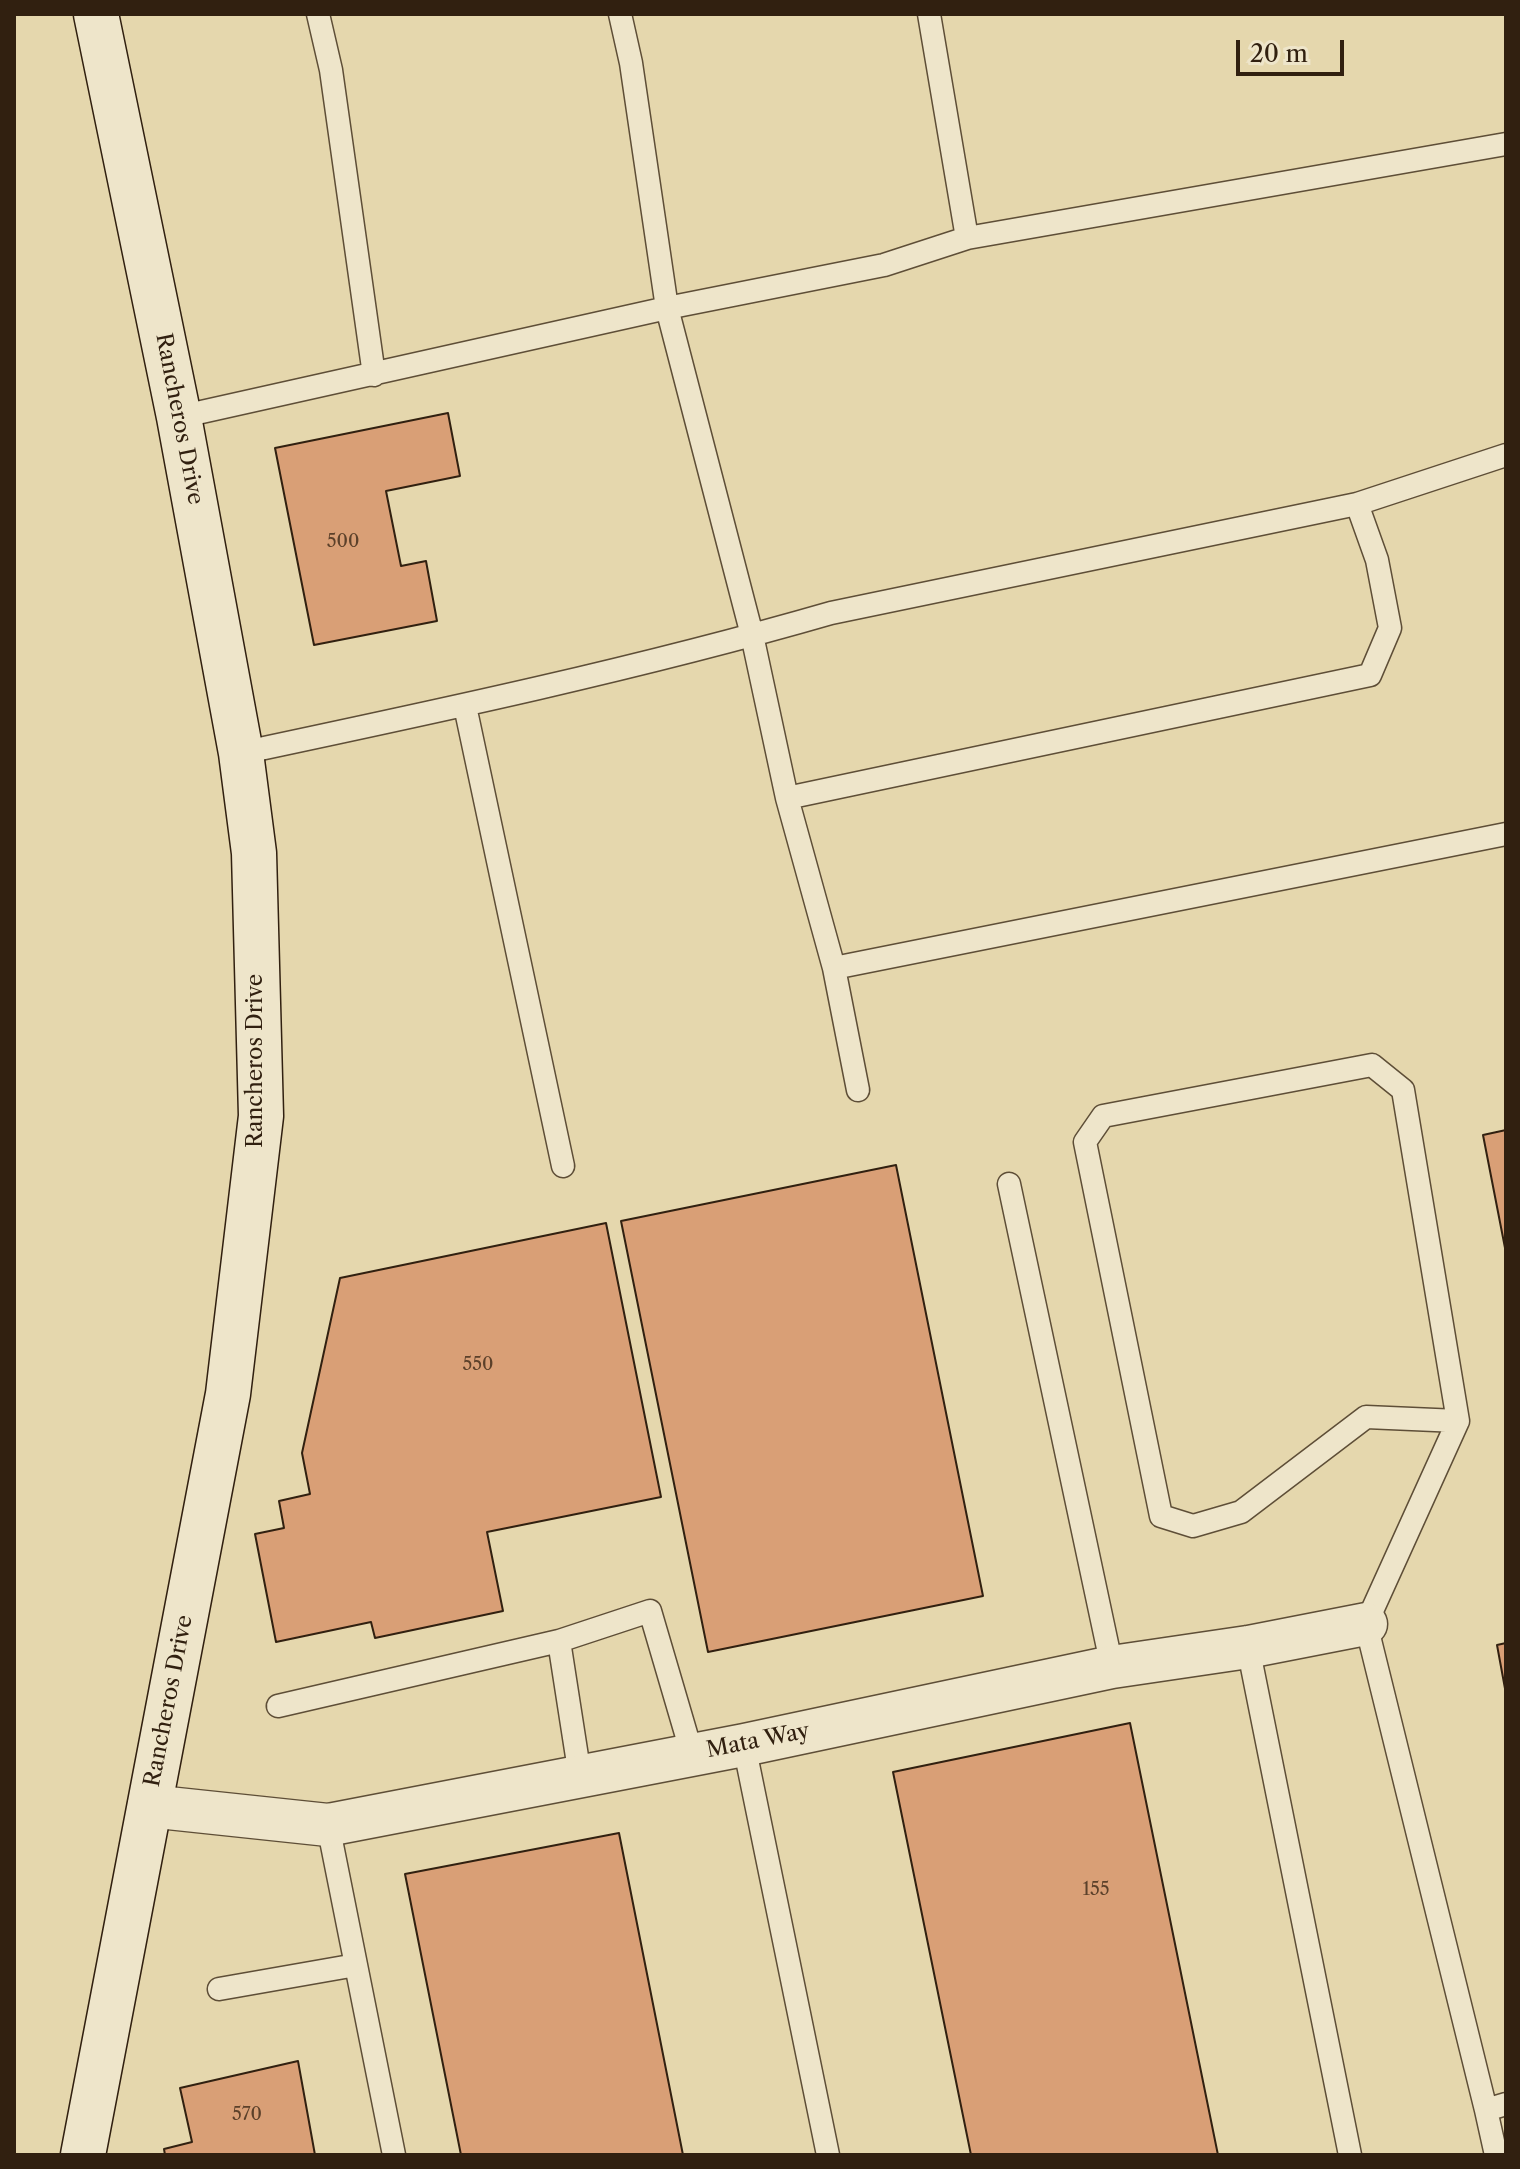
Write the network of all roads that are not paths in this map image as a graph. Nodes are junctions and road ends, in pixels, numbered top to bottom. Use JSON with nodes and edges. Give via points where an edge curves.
{"nodes":[{"id":1,"x":96,"y":14,"type":"edge"},
{"id":2,"x":318,"y":14,"type":"edge"},
{"id":3,"x":620,"y":14,"type":"edge"},
{"id":4,"x":929,"y":14,"type":"edge"},
{"id":5,"x":1506,"y":144,"type":"edge"},
{"id":6,"x":967,"y":238,"type":"junction"},
{"id":7,"x":667,"y":308,"type":"junction"},
{"id":8,"x":374,"y":375,"type":"junction"},
{"id":9,"x":179,"y":417,"type":"junction"},
{"id":10,"x":1506,"y":455,"type":"edge"},
{"id":11,"x":1357,"y":504,"type":"junction"},
{"id":12,"x":752,"y":635,"type":"junction"},
{"id":13,"x":465,"y":706,"type":"junction"},
{"id":14,"x":241,"y":753,"type":"junction"},
{"id":15,"x":787,"y":798,"type":"junction"},
{"id":16,"x":1506,"y":834,"type":"edge"},
{"id":17,"x":834,"y":968,"type":"junction"},
{"id":18,"x":858,"y":1090,"type":"dead end"},
{"id":19,"x":563,"y":1166,"type":"dead end"},
{"id":20,"x":1009,"y":1184,"type":"dead end"},
{"id":21,"x":1458,"y":1421,"type":"junction"},
{"id":22,"x":1366,"y":1624,"type":"junction"},
{"id":23,"x":559,"y":1641,"type":"junction"},
{"id":24,"x":1248,"y":1647,"type":"junction"},
{"id":25,"x":1112,"y":1667,"type":"junction"},
{"id":26,"x":278,"y":1706,"type":"dead end"},
{"id":27,"x":744,"y":1745,"type":"junction"},
{"id":28,"x":692,"y":1754,"type":"junction"},
{"id":29,"x":580,"y":1776,"type":"junction"},
{"id":30,"x":149,"y":1806,"type":"junction"},
{"id":31,"x":328,"y":1825,"type":"junction"},
{"id":32,"x":356,"y":1965,"type":"junction"},
{"id":33,"x":219,"y":1989,"type":"dead end"},
{"id":34,"x":1496,"y":2107,"type":"edge"},
{"id":35,"x":83,"y":2155,"type":"edge"},
{"id":36,"x":394,"y":2155,"type":"edge"},
{"id":37,"x":828,"y":2155,"type":"edge"},
{"id":38,"x":1350,"y":2155,"type":"edge"},
{"id":39,"x":1496,"y":2155,"type":"edge"}],
"edges":[{"from":1,"to":9,"type":"main road","name":"Rancheros Drive"},
{"from":2,"to":8,"type":"lane","via":[[331,70]]},
{"from":3,"to":7,"type":"lane"},
{"from":4,"to":6,"type":"lane"},
{"from":5,"to":6,"type":"lane"},
{"from":6,"to":7,"type":"lane","via":[[884,265]]},
{"from":7,"to":8,"type":"lane"},
{"from":7,"to":12,"type":"lane"},
{"from":8,"to":9,"type":"lane"},
{"from":9,"to":14,"type":"main road","name":"Rancheros Drive"},
{"from":10,"to":11,"type":"lane"},
{"from":11,"to":12,"type":"lane","via":[[831,613]]},
{"from":11,"to":15,"type":"lane","via":[[1377,560],[1390,628],[1370,675]]},
{"from":12,"to":13,"type":"lane"},
{"from":12,"to":15,"type":"lane"},
{"from":13,"to":14,"type":"lane"},
{"from":13,"to":19,"type":"lane"},
{"from":14,"to":30,"type":"main road","name":"Rancheros Drive","via":[[254,853],[261,1116],[228,1394]]},
{"from":15,"to":17,"type":"lane"},
{"from":16,"to":17,"type":"lane"},
{"from":17,"to":18,"type":"lane"},
{"from":20,"to":25,"type":"lane"},
{"from":21,"to":21,"type":"lane","via":[[1403,1090],[1372,1065],[1103,1116],[1085,1142],[1161,1516],[1193,1526],[1241,1512],[1366,1417]]},
{"from":21,"to":22,"type":"lane"},
{"from":22,"to":24,"type":"street","name":"Mata Way"},
{"from":22,"to":34,"type":"lane"},
{"from":23,"to":26,"type":"lane"},
{"from":23,"to":28,"type":"lane","via":[[650,1611]]},
{"from":23,"to":29,"type":"lane"},
{"from":24,"to":25,"type":"street","name":"Mata Way"},
{"from":24,"to":38,"type":"lane"},
{"from":25,"to":27,"type":"street","name":"Mata Way"},
{"from":27,"to":28,"type":"street","name":"Mata Way"},
{"from":27,"to":37,"type":"lane"},
{"from":28,"to":29,"type":"street","name":"Mata Way"},
{"from":29,"to":31,"type":"street","name":"Mata Way"},
{"from":30,"to":31,"type":"street","name":"Mata Way"},
{"from":30,"to":35,"type":"main road","name":"Rancheros Drive"},
{"from":31,"to":32,"type":"lane"},
{"from":32,"to":33,"type":"lane"},
{"from":32,"to":36,"type":"lane"},
{"from":34,"to":39,"type":"lane"}]}
